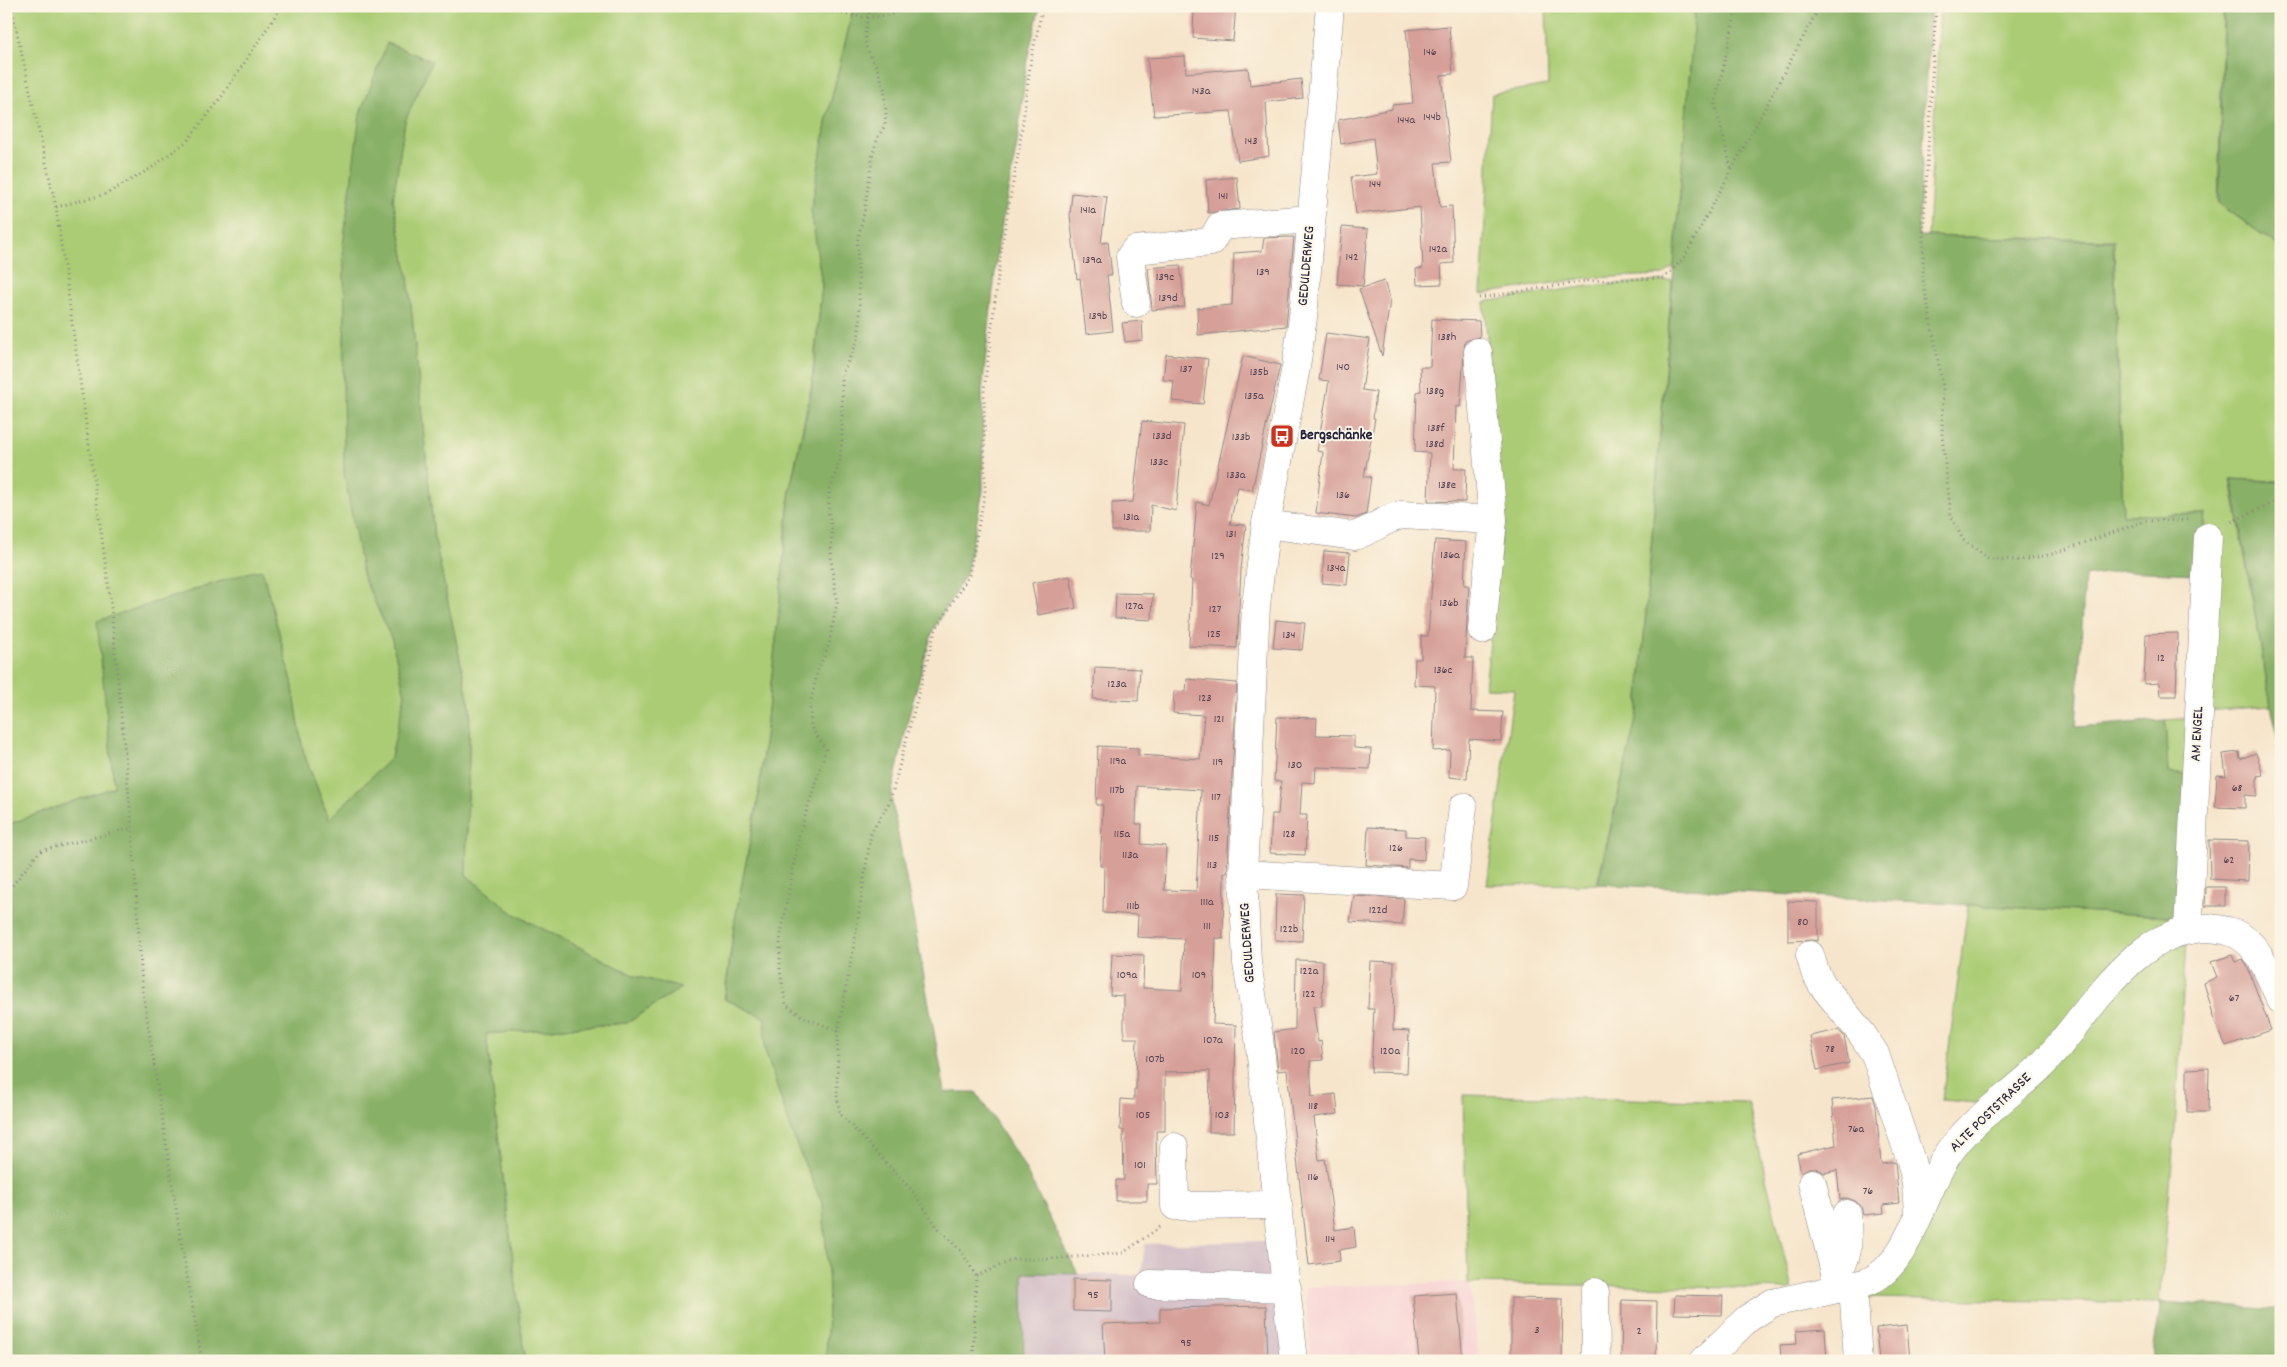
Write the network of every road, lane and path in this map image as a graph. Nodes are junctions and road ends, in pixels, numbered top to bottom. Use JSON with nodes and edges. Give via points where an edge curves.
{"nodes":[{"id":1,"x":12,"y":6,"type":"edge"},
{"id":2,"x":282,"y":6,"type":"edge"},
{"id":3,"x":808,"y":6,"type":"edge"},
{"id":4,"x":870,"y":6,"type":"edge"},
{"id":5,"x":910,"y":6,"type":"edge"},
{"id":6,"x":1044,"y":6,"type":"edge"},
{"id":7,"x":1330,"y":6,"type":"edge"},
{"id":8,"x":1738,"y":6,"type":"edge"},
{"id":9,"x":1820,"y":6,"type":"edge"},
{"id":10,"x":1936,"y":6,"type":"edge"},
{"id":11,"x":867,"y":18,"type":"junction"},
{"id":12,"x":1731,"y":169,"type":"junction"},
{"id":13,"x":56,"y":208,"type":"junction"},
{"id":14,"x":1311,"y":219,"type":"junction"},
{"id":15,"x":1479,"y":298,"type":"dead end"},
{"id":16,"x":1136,"y":303,"type":"dead end"},
{"id":17,"x":1478,"y":352,"type":"dead end"},
{"id":18,"x":2281,"y":499,"type":"edge"},
{"id":19,"x":1493,"y":520,"type":"junction"},
{"id":20,"x":1266,"y":524,"type":"junction"},
{"id":21,"x":2208,"y":530,"type":"junction"},
{"id":22,"x":1482,"y":630,"type":"dead end"},
{"id":23,"x":1463,"y":807,"type":"dead end"},
{"id":24,"x":132,"y":828,"type":"junction"},
{"id":25,"x":1243,"y":874,"type":"junction"},
{"id":26,"x":6,"y":893,"type":"edge"},
{"id":27,"x":2188,"y":930,"type":"junction"},
{"id":28,"x":1810,"y":955,"type":"dead end"},
{"id":29,"x":2281,"y":1000,"type":"edge"},
{"id":30,"x":838,"y":1031,"type":"junction"},
{"id":31,"x":1174,"y":1147,"type":"dead end"},
{"id":32,"x":1812,"y":1183,"type":"dead end"},
{"id":33,"x":1175,"y":1206,"type":"junction"},
{"id":34,"x":1278,"y":1206,"type":"junction"},
{"id":35,"x":1846,"y":1214,"type":"dead end"},
{"id":36,"x":1918,"y":1216,"type":"junction"},
{"id":37,"x":976,"y":1276,"type":"junction"},
{"id":38,"x":1842,"y":1282,"type":"junction"},
{"id":39,"x":1150,"y":1284,"type":"dead end"},
{"id":40,"x":1287,"y":1288,"type":"junction"},
{"id":41,"x":1595,"y":1292,"type":"dead end"},
{"id":42,"x":202,"y":1361,"type":"edge"},
{"id":43,"x":973,"y":1361,"type":"edge"},
{"id":44,"x":1294,"y":1361,"type":"edge"},
{"id":45,"x":1596,"y":1361,"type":"edge"},
{"id":46,"x":1704,"y":1361,"type":"edge"},
{"id":47,"x":1858,"y":1361,"type":"edge"}],
"edges":[{"from":1,"to":13,"type":"path"},
{"from":2,"to":13,"type":"path","via":[[218,102],[187,141],[150,169],[106,194]]},
{"from":3,"to":11,"type":"path"},
{"from":4,"to":11,"type":"path"},
{"from":5,"to":11,"type":"path","via":[[878,18]]},
{"from":6,"to":30,"type":"path","via":[[1031,59],[1002,244],[984,390],[985,492],[969,575],[936,631],[890,801],[871,833]]},
{"from":7,"to":14,"type":"street","name":"GEDULDERWEG"},
{"from":8,"to":12,"type":"path","via":[[1715,104]]},
{"from":9,"to":12,"type":"path"},
{"from":10,"to":21,"type":"path","via":[[1923,280],[1943,387],[1942,435],[1951,516],[1963,540],[1989,559],[2020,560],[2053,554],[2145,520],[2186,520]]},
{"from":11,"to":30,"type":"path","via":[[866,47],[884,86],[885,125],[873,153],[857,242],[858,340],[842,374],[840,461],[829,492],[831,559],[837,603],[829,644],[818,670],[810,705],[810,727],[826,749],[800,835],[780,940],[780,970],[786,1005],[804,1017]]},
{"from":12,"to":15,"type":"path","via":[[1684,258],[1664,278],[1587,281]]},
{"from":13,"to":24,"type":"path","via":[[110,596]]},
{"from":14,"to":16,"type":"street","via":[[1220,226],[1211,242],[1135,250],[1130,257]]},
{"from":14,"to":20,"type":"street","name":"GEDULDERWEG","via":[[1296,367]]},
{"from":17,"to":19,"type":"street"},
{"from":18,"to":21,"type":"path"},
{"from":19,"to":20,"type":"street","via":[[1402,515],[1354,536]]},
{"from":19,"to":22,"type":"street"},
{"from":20,"to":25,"type":"street","name":"GEDULDERWEG","via":[[1256,606]]},
{"from":21,"to":27,"type":"street","name":"AM ENGEL"},
{"from":23,"to":25,"type":"street","via":[[1453,886]]},
{"from":24,"to":26,"type":"path","via":[[40,851]]},
{"from":24,"to":42,"type":"path","via":[[142,985]]},
{"from":25,"to":34,"type":"street","name":"GEDULDERWEG","via":[[1247,963]]},
{"from":27,"to":29,"type":"street","name":"ALTE POSTSTRASSE","via":[[2218,929],[2242,938],[2254,950]]},
{"from":27,"to":36,"type":"street","name":"ALTE POSTSTRASSE","via":[[2151,944],[2132,961],[2040,1068],[1960,1139],[1945,1158]]},
{"from":28,"to":36,"type":"street","via":[[1823,986],[1875,1054],[1911,1161]]},
{"from":30,"to":37,"type":"path","via":[[840,1114],[912,1189],[937,1227],[962,1252]]},
{"from":31,"to":33,"type":"street"},
{"from":32,"to":38,"type":"street"},
{"from":33,"to":34,"type":"street"},
{"from":33,"to":37,"type":"path","via":[[1169,1221],[1123,1253],[1050,1260],[1015,1259]]},
{"from":34,"to":40,"type":"street","name":"GEDULDERWEG"},
{"from":35,"to":38,"type":"street","via":[[1845,1260],[1840,1268]]},
{"from":36,"to":38,"type":"street","name":"ALTE POSTSTRASSE","via":[[1900,1252],[1885,1272],[1875,1280]]},
{"from":37,"to":43,"type":"path"},
{"from":38,"to":46,"type":"street","name":"ALTE POSTSTRASSE","via":[[1759,1310]]},
{"from":38,"to":47,"type":"street"},
{"from":39,"to":40,"type":"street"},
{"from":40,"to":44,"type":"street","name":"GEDULDERWEG"},
{"from":41,"to":45,"type":"street"}]}
